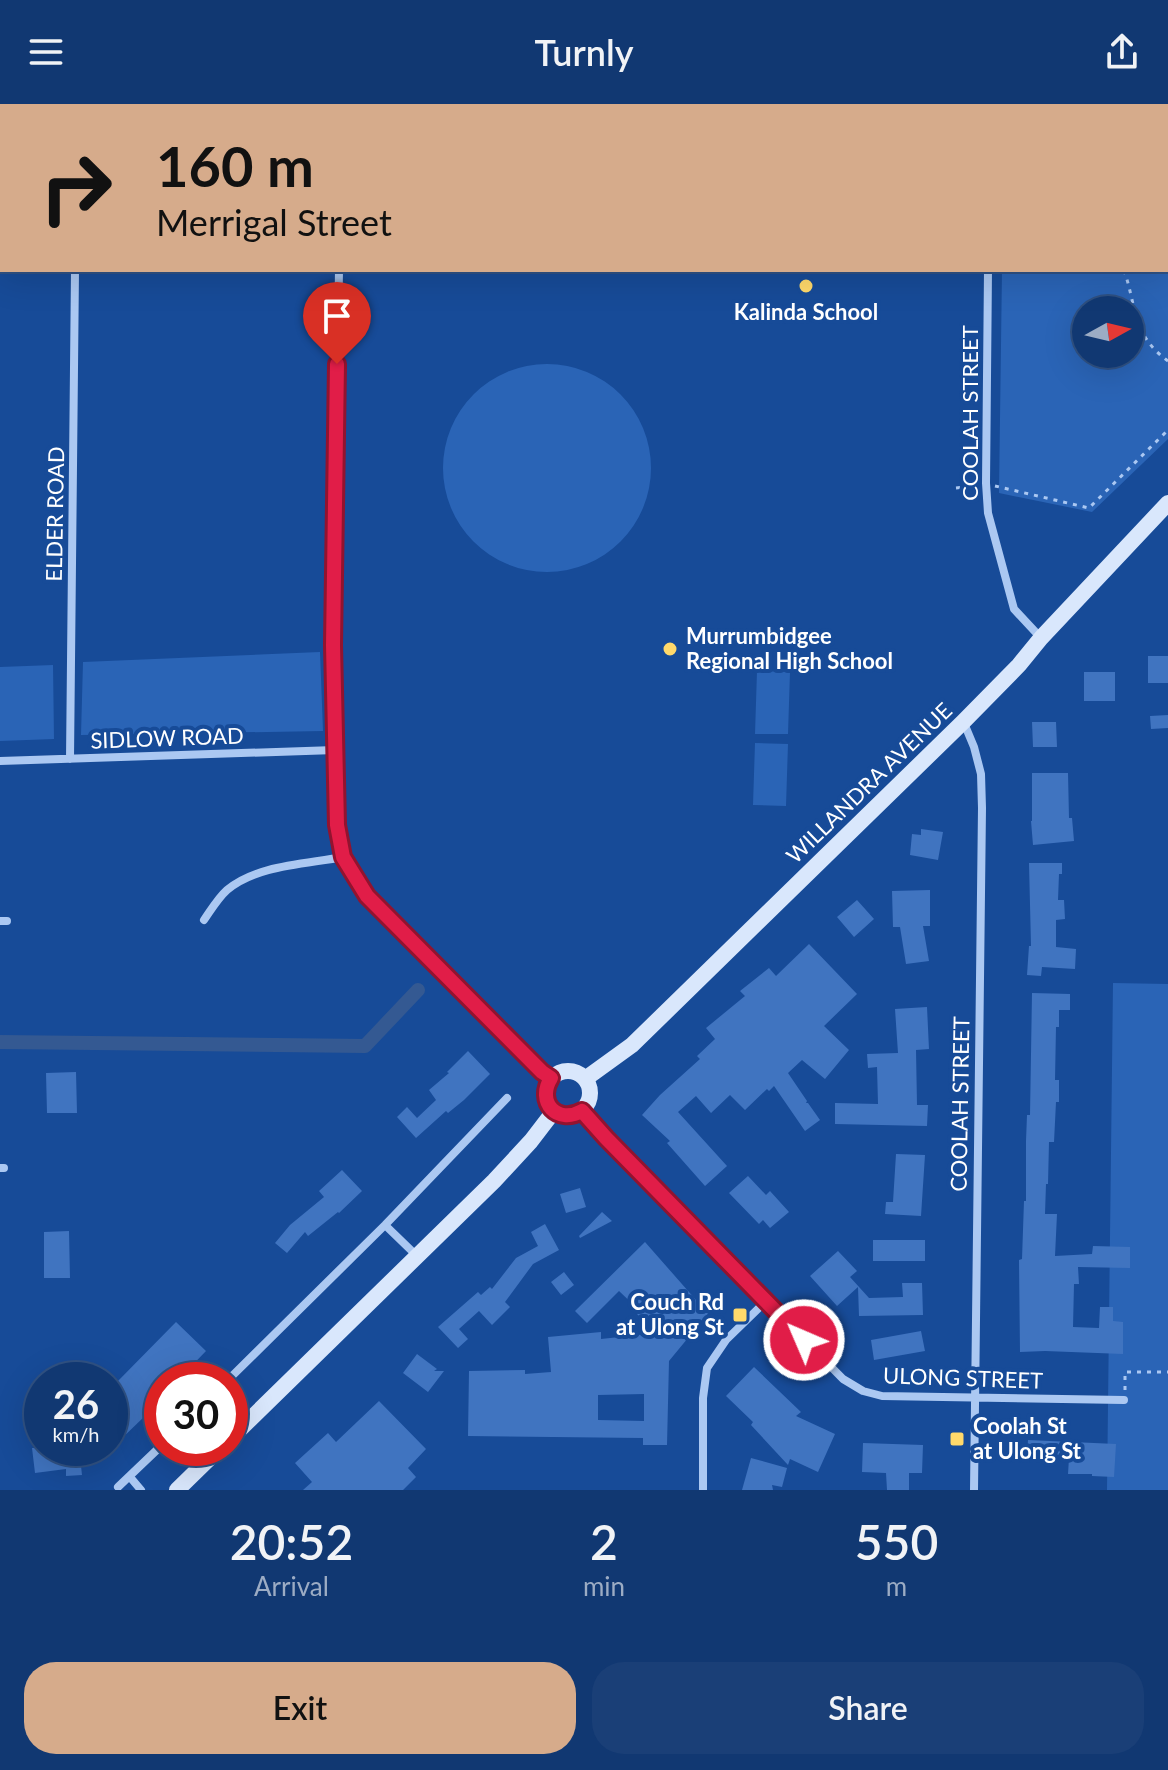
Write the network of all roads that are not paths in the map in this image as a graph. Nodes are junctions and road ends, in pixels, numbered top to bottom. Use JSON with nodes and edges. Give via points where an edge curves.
{"nodes":[{"id":1,"x":75,"y":272,"type":"edge"},
{"id":2,"x":339,"y":272,"type":"edge"},
{"id":3,"x":988,"y":272,"type":"edge"},
{"id":4,"x":1168,"y":503,"type":"edge"},
{"id":5,"x":1041,"y":638,"type":"junction"},
{"id":6,"x":963,"y":722,"type":"junction"},
{"id":7,"x":335,"y":750,"type":"junction"},
{"id":8,"x":70,"y":759,"type":"junction"},
{"id":9,"x":0,"y":761,"type":"edge"},
{"id":10,"x":343,"y":857,"type":"junction"},
{"id":11,"x":204,"y":920,"type":"dead end"},
{"id":12,"x":551,"y":1078,"type":"junction"},
{"id":13,"x":585,"y":1079,"type":"junction"},
{"id":14,"x":507,"y":1098,"type":"dead end"},
{"id":15,"x":554,"y":1111,"type":"junction"},
{"id":16,"x":582,"y":1111,"type":"junction"},
{"id":17,"x":385,"y":1225,"type":"junction"},
{"id":18,"x":417,"y":1256,"type":"junction"},
{"id":19,"x":765,"y":1302,"type":"junction"},
{"id":20,"x":246,"y":1362,"type":"edge"},
{"id":21,"x":975,"y":1397,"type":"junction"},
{"id":22,"x":1124,"y":1400,"type":"dead end"},
{"id":23,"x":248,"y":1421,"type":"edge"},
{"id":24,"x":144,"y":1463,"type":"edge"},
{"id":25,"x":202,"y":1466,"type":"edge"},
{"id":26,"x":130,"y":1477,"type":"junction"},
{"id":27,"x":118,"y":1487,"type":"dead end"},
{"id":28,"x":141,"y":1490,"type":"edge"},
{"id":29,"x":177,"y":1490,"type":"edge"},
{"id":30,"x":703,"y":1490,"type":"edge"},
{"id":31,"x":974,"y":1490,"type":"edge"}],
"edges":[{"from":1,"to":8,"type":"street","name":"ELDER ROAD"},
{"from":2,"to":7,"type":"street"},
{"from":3,"to":5,"type":"street","name":"COOLAH STREET","via":[[988,513],[1014,609]]},
{"from":4,"to":5,"type":"street","name":"WILLANDRA AVENUE"},
{"from":5,"to":6,"type":"street","name":"WILLANDRA AVENUE"},
{"from":6,"to":13,"type":"street","name":"WILLANDRA AVENUE","via":[[632,1045]]},
{"from":6,"to":21,"type":"street","name":"COOLAH STREET","via":[[981,774],[982,808]]},
{"from":7,"to":8,"type":"street","name":"SIDLOW ROAD"},
{"from":7,"to":10,"type":"street"},
{"from":8,"to":9,"type":"street","name":"SIDLOW ROAD"},
{"from":10,"to":11,"type":"street","via":[[281,866],[253,876],[228,889]]},
{"from":10,"to":12,"type":"street","via":[[367,896]]},
{"from":12,"to":13,"type":"street","via":[[568,1071]]},
{"from":12,"to":15,"type":"street","via":[[545,1095]]},
{"from":13,"to":16,"type":"street","via":[[590,1095]]},
{"from":14,"to":17,"type":"street"},
{"from":15,"to":16,"type":"street","via":[[568,1116]]},
{"from":15,"to":18,"type":"street","via":[[513,1162]]},
{"from":16,"to":19,"type":"street","name":"ULONG STREET"},
{"from":17,"to":18,"type":"street"},
{"from":17,"to":20,"type":"street"},
{"from":18,"to":23,"type":"street"},
{"from":19,"to":21,"type":"street","name":"ULONG STREET","via":[[843,1379],[863,1391]]},
{"from":19,"to":30,"type":"street","via":[[726,1340],[707,1368]]},
{"from":21,"to":22,"type":"street","name":"ULONG STREET"},
{"from":21,"to":31,"type":"street","name":"COOLAH STREET"},
{"from":24,"to":26,"type":"street"},
{"from":25,"to":29,"type":"street"},
{"from":26,"to":27,"type":"street"},
{"from":26,"to":28,"type":"street"}]}
